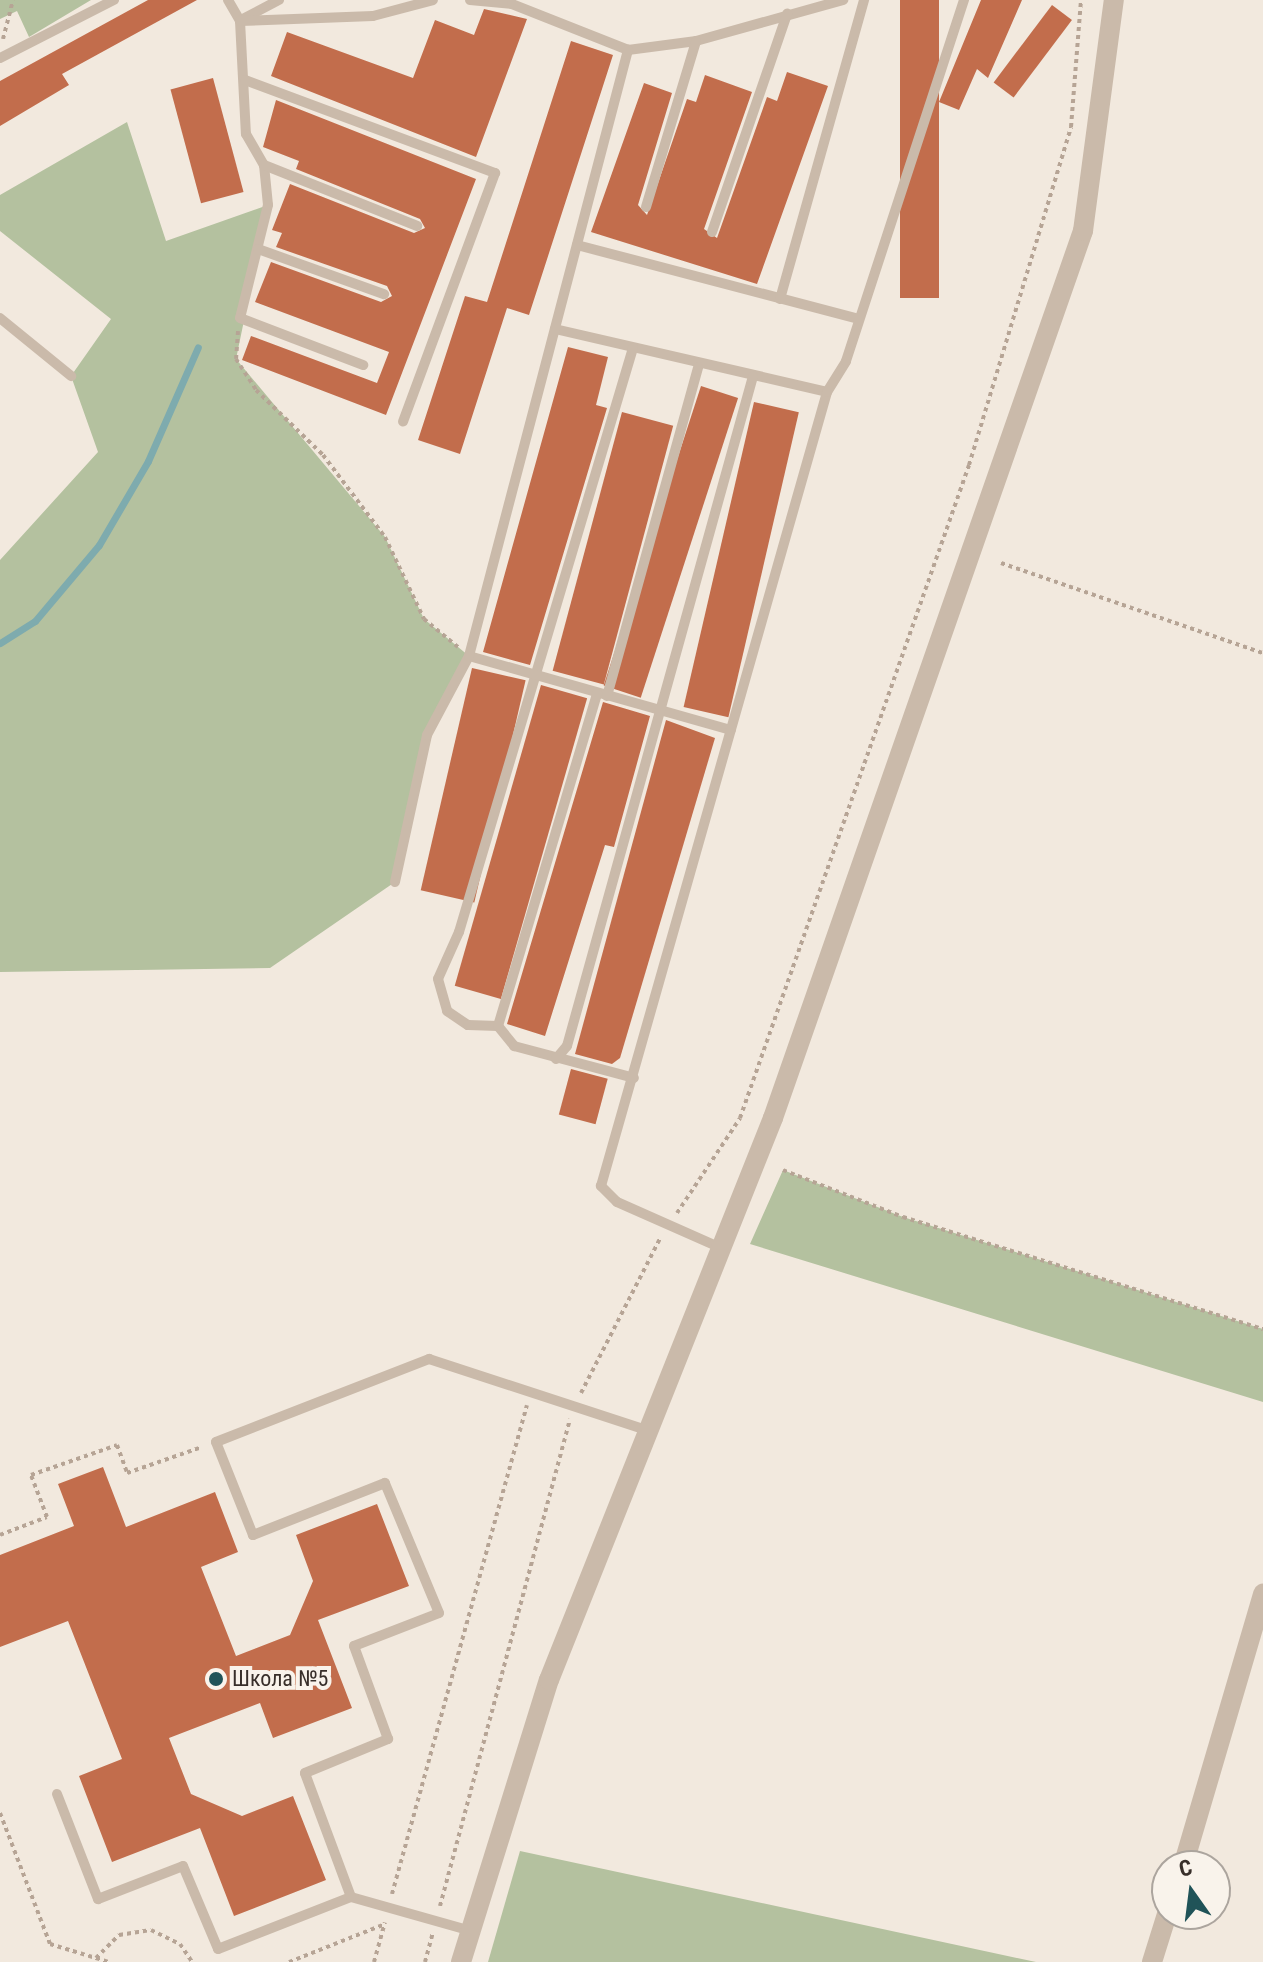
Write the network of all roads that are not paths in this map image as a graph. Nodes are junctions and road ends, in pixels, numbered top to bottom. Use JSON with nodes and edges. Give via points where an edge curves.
{"nodes":[{"id":1,"x":114,"y":0,"type":"edge"},
{"id":2,"x":228,"y":0,"type":"edge"},
{"id":3,"x":279,"y":0,"type":"edge"},
{"id":4,"x":433,"y":0,"type":"edge"},
{"id":5,"x":470,"y":0,"type":"edge"},
{"id":6,"x":843,"y":0,"type":"edge"},
{"id":7,"x":864,"y":0,"type":"edge"},
{"id":8,"x":964,"y":0,"type":"edge"},
{"id":9,"x":1114,"y":0,"type":"edge"},
{"id":10,"x":787,"y":14,"type":"junction"},
{"id":11,"x":240,"y":21,"type":"junction"},
{"id":12,"x":696,"y":41,"type":"junction"},
{"id":13,"x":628,"y":50,"type":"junction"},
{"id":14,"x":0,"y":58,"type":"edge"},
{"id":15,"x":245,"y":80,"type":"junction"},
{"id":16,"x":264,"y":165,"type":"junction"},
{"id":17,"x":646,"y":207,"type":"dead end"},
{"id":18,"x":417,"y":226,"type":"dead end"},
{"id":19,"x":712,"y":232,"type":"dead end"},
{"id":20,"x":577,"y":245,"type":"junction"},
{"id":21,"x":258,"y":249,"type":"junction"},
{"id":22,"x":384,"y":294,"type":"dead end"},
{"id":23,"x":780,"y":299,"type":"junction"},
{"id":24,"x":0,"y":318,"type":"edge"},
{"id":25,"x":856,"y":318,"type":"junction"},
{"id":26,"x":555,"y":329,"type":"junction"},
{"id":27,"x":633,"y":348,"type":"junction"},
{"id":28,"x":363,"y":365,"type":"dead end"},
{"id":29,"x":698,"y":367,"type":"junction"},
{"id":30,"x":71,"y":376,"type":"dead end"},
{"id":31,"x":753,"y":376,"type":"junction"},
{"id":32,"x":827,"y":392,"type":"junction"},
{"id":33,"x":403,"y":422,"type":"dead end"},
{"id":34,"x":469,"y":656,"type":"junction"},
{"id":35,"x":537,"y":670,"type":"junction"},
{"id":36,"x":602,"y":694,"type":"junction"},
{"id":37,"x":662,"y":713,"type":"junction"},
{"id":38,"x":731,"y":730,"type":"junction"},
{"id":39,"x":395,"y":882,"type":"dead end"},
{"id":40,"x":498,"y":1026,"type":"junction"},
{"id":41,"x":556,"y":1059,"type":"junction"},
{"id":42,"x":634,"y":1078,"type":"junction"},
{"id":43,"x":721,"y":1248,"type":"junction"},
{"id":44,"x":649,"y":1431,"type":"junction"},
{"id":45,"x":1263,"y":1594,"type":"edge"},
{"id":46,"x":57,"y":1794,"type":"dead end"},
{"id":47,"x":1188,"y":1850,"type":"edge"},
{"id":48,"x":351,"y":1897,"type":"junction"},
{"id":49,"x":1162,"y":1930,"type":"edge"},
{"id":50,"x":471,"y":1931,"type":"junction"},
{"id":51,"x":461,"y":1962,"type":"edge"},
{"id":52,"x":1152,"y":1962,"type":"edge"}],
"edges":[{"from":1,"to":14,"type":"lane"},
{"from":2,"to":11,"type":"lane"},
{"from":3,"to":11,"type":"lane"},
{"from":4,"to":11,"type":"lane","via":[[373,16]]},
{"from":5,"to":13,"type":"lane","via":[[512,4]]},
{"from":6,"to":10,"type":"lane"},
{"from":7,"to":23,"type":"lane"},
{"from":8,"to":25,"type":"lane"},
{"from":9,"to":43,"type":"street","via":[[1083,231],[773,1118]]},
{"from":10,"to":12,"type":"lane"},
{"from":10,"to":19,"type":"lane"},
{"from":11,"to":15,"type":"lane"},
{"from":12,"to":13,"type":"lane"},
{"from":12,"to":17,"type":"lane"},
{"from":13,"to":20,"type":"lane"},
{"from":15,"to":16,"type":"lane","via":[[246,134]]},
{"from":15,"to":33,"type":"lane","via":[[495,173]]},
{"from":16,"to":18,"type":"lane"},
{"from":16,"to":21,"type":"lane","via":[[268,205]]},
{"from":20,"to":23,"type":"lane"},
{"from":20,"to":26,"type":"lane"},
{"from":21,"to":22,"type":"lane"},
{"from":21,"to":28,"type":"lane","via":[[240,318]]},
{"from":23,"to":25,"type":"lane"},
{"from":24,"to":30,"type":"lane"},
{"from":25,"to":32,"type":"lane","via":[[846,361]]},
{"from":26,"to":27,"type":"lane"},
{"from":26,"to":34,"type":"lane"},
{"from":27,"to":29,"type":"lane"},
{"from":27,"to":35,"type":"lane"},
{"from":29,"to":31,"type":"lane"},
{"from":29,"to":36,"type":"lane"},
{"from":31,"to":32,"type":"lane"},
{"from":31,"to":37,"type":"lane"},
{"from":32,"to":38,"type":"lane"},
{"from":34,"to":35,"type":"lane"},
{"from":34,"to":39,"type":"lane","via":[[427,735]]},
{"from":35,"to":36,"type":"lane"},
{"from":35,"to":40,"type":"lane","via":[[438,979],[447,1011],[468,1025]]},
{"from":36,"to":37,"type":"lane"},
{"from":36,"to":40,"type":"lane"},
{"from":37,"to":38,"type":"lane"},
{"from":37,"to":41,"type":"lane","via":[[567,1046]]},
{"from":38,"to":42,"type":"lane"},
{"from":40,"to":41,"type":"lane","via":[[514,1046]]},
{"from":41,"to":42,"type":"lane"},
{"from":42,"to":43,"type":"lane","via":[[601,1186],[617,1202]]},
{"from":43,"to":44,"type":"street"},
{"from":44,"to":48,"type":"lane","via":[[429,1359],[216,1442],[253,1535],[385,1483],[439,1613],[354,1646],[388,1739],[305,1773]]},
{"from":44,"to":50,"type":"street","via":[[549,1680]]},
{"from":45,"to":47,"type":"street"},
{"from":46,"to":48,"type":"lane","via":[[98,1899],[183,1866],[218,1949]]},
{"from":48,"to":50,"type":"lane"},
{"from":49,"to":52,"type":"street"},
{"from":50,"to":51,"type":"street"}]}
